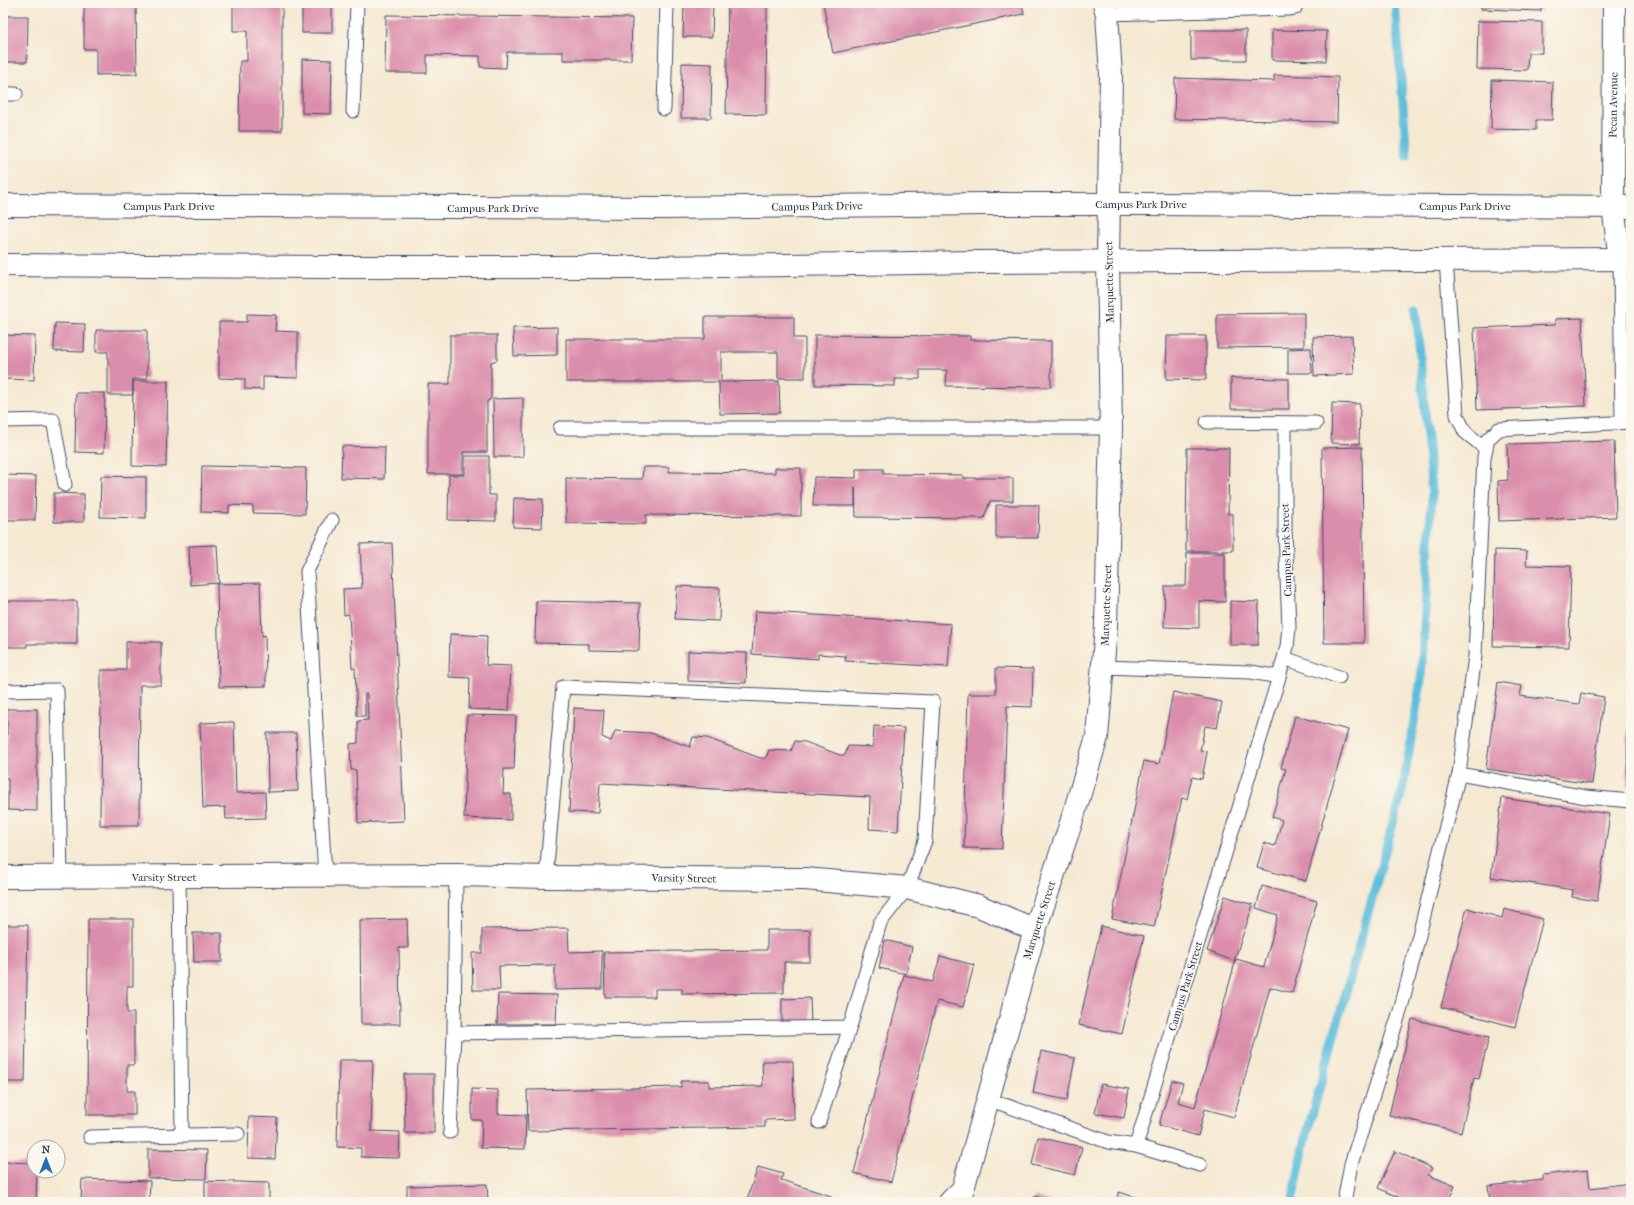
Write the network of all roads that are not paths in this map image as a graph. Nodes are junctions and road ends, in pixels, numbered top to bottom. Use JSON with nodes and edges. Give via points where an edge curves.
{"nodes":[{"id":1,"x":357,"y":3,"type":"edge"},
{"id":2,"x":667,"y":3,"type":"edge"},
{"id":3,"x":1296,"y":3,"type":"edge"},
{"id":4,"x":1614,"y":3,"type":"edge"},
{"id":5,"x":1106,"y":8,"type":"edge"},
{"id":6,"x":3,"y":94,"type":"edge"},
{"id":7,"x":16,"y":94,"type":"dead end"},
{"id":8,"x":664,"y":109,"type":"dead end"},
{"id":9,"x":353,"y":111,"type":"dead end"},
{"id":10,"x":1109,"y":204,"type":"junction"},
{"id":11,"x":3,"y":205,"type":"edge"},
{"id":12,"x":1622,"y":207,"type":"edge"},
{"id":13,"x":1626,"y":259,"type":"edge"},
{"id":14,"x":1446,"y":260,"type":"junction"},
{"id":15,"x":1108,"y":261,"type":"junction"},
{"id":16,"x":3,"y":265,"type":"edge"},
{"id":17,"x":3,"y":421,"type":"edge"},
{"id":18,"x":1207,"y":422,"type":"dead end"},
{"id":19,"x":1626,"y":422,"type":"edge"},
{"id":20,"x":1285,"y":423,"type":"junction"},
{"id":21,"x":1316,"y":423,"type":"dead end"},
{"id":22,"x":560,"y":428,"type":"dead end"},
{"id":23,"x":1111,"y":428,"type":"junction"},
{"id":24,"x":1486,"y":449,"type":"junction"},
{"id":25,"x":65,"y":485,"type":"dead end"},
{"id":26,"x":332,"y":520,"type":"dead end"},
{"id":27,"x":1284,"y":658,"type":"junction"},
{"id":28,"x":1102,"y":667,"type":"junction"},
{"id":29,"x":1279,"y":677,"type":"junction"},
{"id":30,"x":1339,"y":677,"type":"dead end"},
{"id":31,"x":3,"y":691,"type":"edge"},
{"id":32,"x":1459,"y":774,"type":"junction"},
{"id":33,"x":1631,"y":801,"type":"edge"},
{"id":34,"x":456,"y":875,"type":"junction"},
{"id":35,"x":325,"y":876,"type":"junction"},
{"id":36,"x":3,"y":877,"type":"edge"},
{"id":37,"x":179,"y":877,"type":"junction"},
{"id":38,"x":546,"y":877,"type":"junction"},
{"id":39,"x":61,"y":878,"type":"junction"},
{"id":40,"x":907,"y":888,"type":"junction"},
{"id":41,"x":1035,"y":930,"type":"junction"},
{"id":42,"x":850,"y":1027,"type":"junction"},
{"id":43,"x":454,"y":1033,"type":"junction"},
{"id":44,"x":988,"y":1099,"type":"junction"},
{"id":45,"x":819,"y":1122,"type":"dead end"},
{"id":46,"x":450,"y":1132,"type":"dead end"},
{"id":47,"x":182,"y":1134,"type":"junction"},
{"id":48,"x":238,"y":1134,"type":"dead end"},
{"id":49,"x":90,"y":1137,"type":"dead end"},
{"id":50,"x":1136,"y":1146,"type":"junction"},
{"id":51,"x":1200,"y":1165,"type":"dead end"},
{"id":52,"x":961,"y":1198,"type":"edge"},
{"id":53,"x":1344,"y":1202,"type":"edge"}],
"edges":[{"from":1,"to":9,"type":"lane"},
{"from":2,"to":8,"type":"lane"},
{"from":3,"to":5,"type":"lane","via":[[1295,8],[1288,9]]},
{"from":4,"to":12,"type":"street","name":"Pecan Avenue"},
{"from":5,"to":10,"type":"street","name":"Marquette Street","via":[[1111,75]]},
{"from":6,"to":7,"type":"lane"},
{"from":10,"to":11,"type":"street","name":"Campus Park Drive","via":[[662,208]]},
{"from":10,"to":12,"type":"street","name":"Campus Park Drive"},
{"from":10,"to":15,"type":"street","name":"Marquette Street"},
{"from":12,"to":13,"type":"street","name":"Pecan Avenue"},
{"from":13,"to":14,"type":"street"},
{"from":13,"to":19,"type":"lane"},
{"from":14,"to":15,"type":"street"},
{"from":14,"to":24,"type":"lane","via":[[1457,414],[1465,432]]},
{"from":15,"to":16,"type":"street","via":[[634,267]]},
{"from":15,"to":23,"type":"street","name":"Marquette Street"},
{"from":17,"to":25,"type":"lane","via":[[53,420]]},
{"from":18,"to":20,"type":"lane"},
{"from":19,"to":24,"type":"lane","via":[[1499,429],[1488,439]]},
{"from":20,"to":21,"type":"lane"},
{"from":20,"to":27,"type":"lane","name":"Campus Park Street","via":[[1285,530],[1289,627]]},
{"from":22,"to":23,"type":"lane"},
{"from":23,"to":28,"type":"street","name":"Marquette Street","via":[[1106,626]]},
{"from":24,"to":32,"type":"lane","via":[[1475,656]]},
{"from":26,"to":35,"type":"lane","via":[[306,571]]},
{"from":27,"to":29,"type":"lane","name":"Campus Park Street"},
{"from":27,"to":30,"type":"lane"},
{"from":28,"to":29,"type":"lane","via":[[1251,672]]},
{"from":28,"to":41,"type":"street","name":"Marquette Street","via":[[1096,737],[1071,823]]},
{"from":29,"to":50,"type":"lane","name":"Campus Park Street"},
{"from":31,"to":39,"type":"lane","via":[[57,690]]},
{"from":32,"to":33,"type":"lane","via":[[1586,797]]},
{"from":32,"to":53,"type":"lane","via":[[1401,1008],[1352,1164]]},
{"from":34,"to":35,"type":"street","name":"Varsity Street"},
{"from":34,"to":38,"type":"street","name":"Varsity Street"},
{"from":34,"to":43,"type":"lane"},
{"from":35,"to":37,"type":"street","name":"Varsity Street"},
{"from":36,"to":39,"type":"street","name":"Varsity Street"},
{"from":37,"to":39,"type":"street","name":"Varsity Street"},
{"from":37,"to":47,"type":"lane"},
{"from":38,"to":40,"type":"street","name":"Varsity Street","via":[[805,879]]},
{"from":38,"to":40,"type":"lane","via":[[563,687],[933,702],[925,841]]},
{"from":40,"to":41,"type":"street","name":"Varsity Street","via":[[979,906]]},
{"from":40,"to":42,"type":"lane","via":[[880,923]]},
{"from":41,"to":44,"type":"street","name":"Marquette Street"},
{"from":42,"to":43,"type":"lane"},
{"from":42,"to":45,"type":"lane"},
{"from":43,"to":46,"type":"lane"},
{"from":44,"to":50,"type":"lane","via":[[1108,1142]]},
{"from":44,"to":52,"type":"street","name":"Marquette Street"},
{"from":47,"to":48,"type":"lane"},
{"from":47,"to":49,"type":"lane"},
{"from":50,"to":51,"type":"lane"}]}
